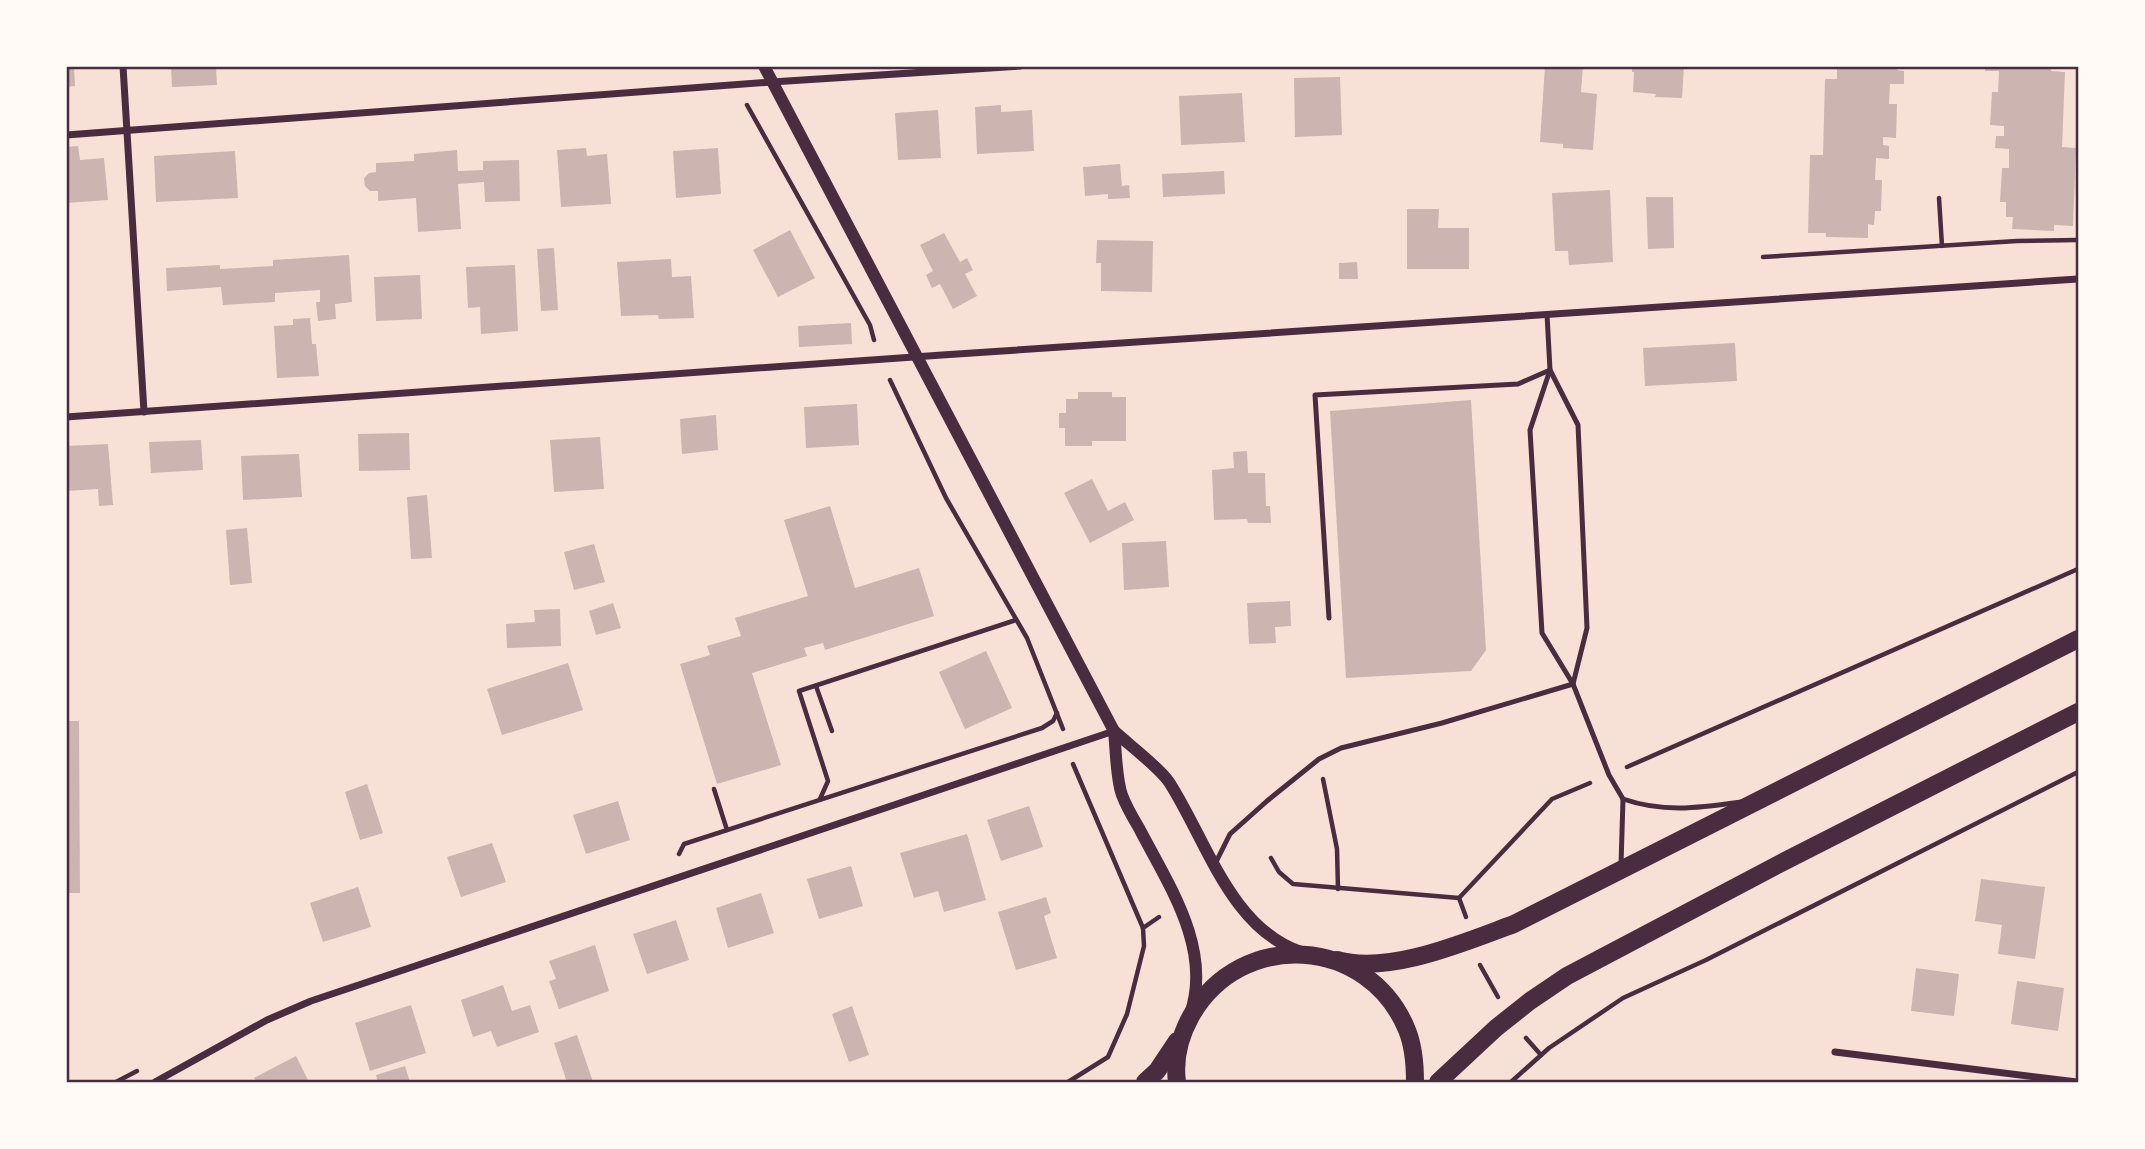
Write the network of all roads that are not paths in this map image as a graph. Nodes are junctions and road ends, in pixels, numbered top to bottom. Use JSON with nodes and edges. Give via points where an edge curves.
{"nodes":[{"id":1,"x":123,"y":66,"type":"edge"},
{"id":2,"x":764,"y":66,"type":"edge"},
{"id":3,"x":1020,"y":66,"type":"edge"},
{"id":4,"x":772,"y":82,"type":"junction"},
{"id":5,"x":127,"y":131,"type":"junction"},
{"id":6,"x":66,"y":135,"type":"edge"},
{"id":7,"x":2078,"y":279,"type":"edge"},
{"id":8,"x":1547,"y":314,"type":"junction"},
{"id":9,"x":917,"y":357,"type":"junction"},
{"id":10,"x":1550,"y":370,"type":"junction"},
{"id":11,"x":144,"y":412,"type":"junction"},
{"id":12,"x":66,"y":417,"type":"edge"},
{"id":13,"x":1329,"y":618,"type":"dead end"},
{"id":14,"x":2078,"y":639,"type":"edge"},
{"id":15,"x":1573,"y":684,"type":"junction"},
{"id":16,"x":2078,"y":712,"type":"edge"},
{"id":17,"x":1114,"y":731,"type":"junction"},
{"id":18,"x":1623,"y":799,"type":"junction"},
{"id":19,"x":1759,"y":800,"type":"junction"},
{"id":20,"x":1214,"y":865,"type":"junction"},
{"id":21,"x":1620,"y":870,"type":"junction"},
{"id":22,"x":1312,"y":954,"type":"junction"},
{"id":23,"x":1337,"y":960,"type":"junction"},
{"id":24,"x":1184,"y":1029,"type":"junction"},
{"id":25,"x":1835,"y":1052,"type":"dead end"},
{"id":26,"x":155,"y":1083,"type":"edge"},
{"id":27,"x":1145,"y":1083,"type":"edge"},
{"id":28,"x":1177,"y":1083,"type":"edge"},
{"id":29,"x":1415,"y":1083,"type":"edge"},
{"id":30,"x":1438,"y":1083,"type":"edge"},
{"id":31,"x":2077,"y":1083,"type":"edge"}],
"edges":[{"from":1,"to":5,"type":"street"},
{"from":2,"to":4,"type":"street"},
{"from":3,"to":4,"type":"street"},
{"from":4,"to":5,"type":"street"},
{"from":4,"to":9,"type":"street"},
{"from":5,"to":6,"type":"street"},
{"from":5,"to":11,"type":"street"},
{"from":7,"to":8,"type":"street"},
{"from":8,"to":9,"type":"street"},
{"from":8,"to":10,"type":"lane"},
{"from":9,"to":11,"type":"street"},
{"from":9,"to":17,"type":"street"},
{"from":10,"to":13,"type":"lane","via":[[1518,384],[1315,395]]},
{"from":10,"to":15,"type":"lane","via":[[1578,425],[1587,628]]},
{"from":10,"to":15,"type":"lane","via":[[1530,430],[1542,633]]},
{"from":11,"to":12,"type":"street"},
{"from":14,"to":19,"type":"main road"},
{"from":15,"to":18,"type":"lane"},
{"from":15,"to":20,"type":"lane","via":[[1341,748],[1319,759],[1230,834]]},
{"from":16,"to":30,"type":"main road","via":[[1567,976],[1496,1028]]},
{"from":17,"to":20,"type":"street","via":[[1167,780]]},
{"from":17,"to":24,"type":"street","via":[[1121,794],[1175,897],[1192,942],[1195,992]]},
{"from":17,"to":26,"type":"street","via":[[311,1001],[267,1020]]},
{"from":18,"to":19,"type":"lane","via":[[1664,809]]},
{"from":18,"to":21,"type":"lane"},
{"from":19,"to":21,"type":"main road"},
{"from":20,"to":22,"type":"street","via":[[1268,935]]},
{"from":21,"to":23,"type":"main road","via":[[1514,924],[1471,940],[1366,966]]},
{"from":22,"to":23,"type":"main road"},
{"from":22,"to":24,"type":"main road","via":[[1273,956],[1237,969],[1198,1003]]},
{"from":23,"to":29,"type":"main road","via":[[1381,988],[1397,1009],[1415,1057]]},
{"from":24,"to":27,"type":"main road"},
{"from":24,"to":28,"type":"main road"},
{"from":25,"to":31,"type":"street"}]}
